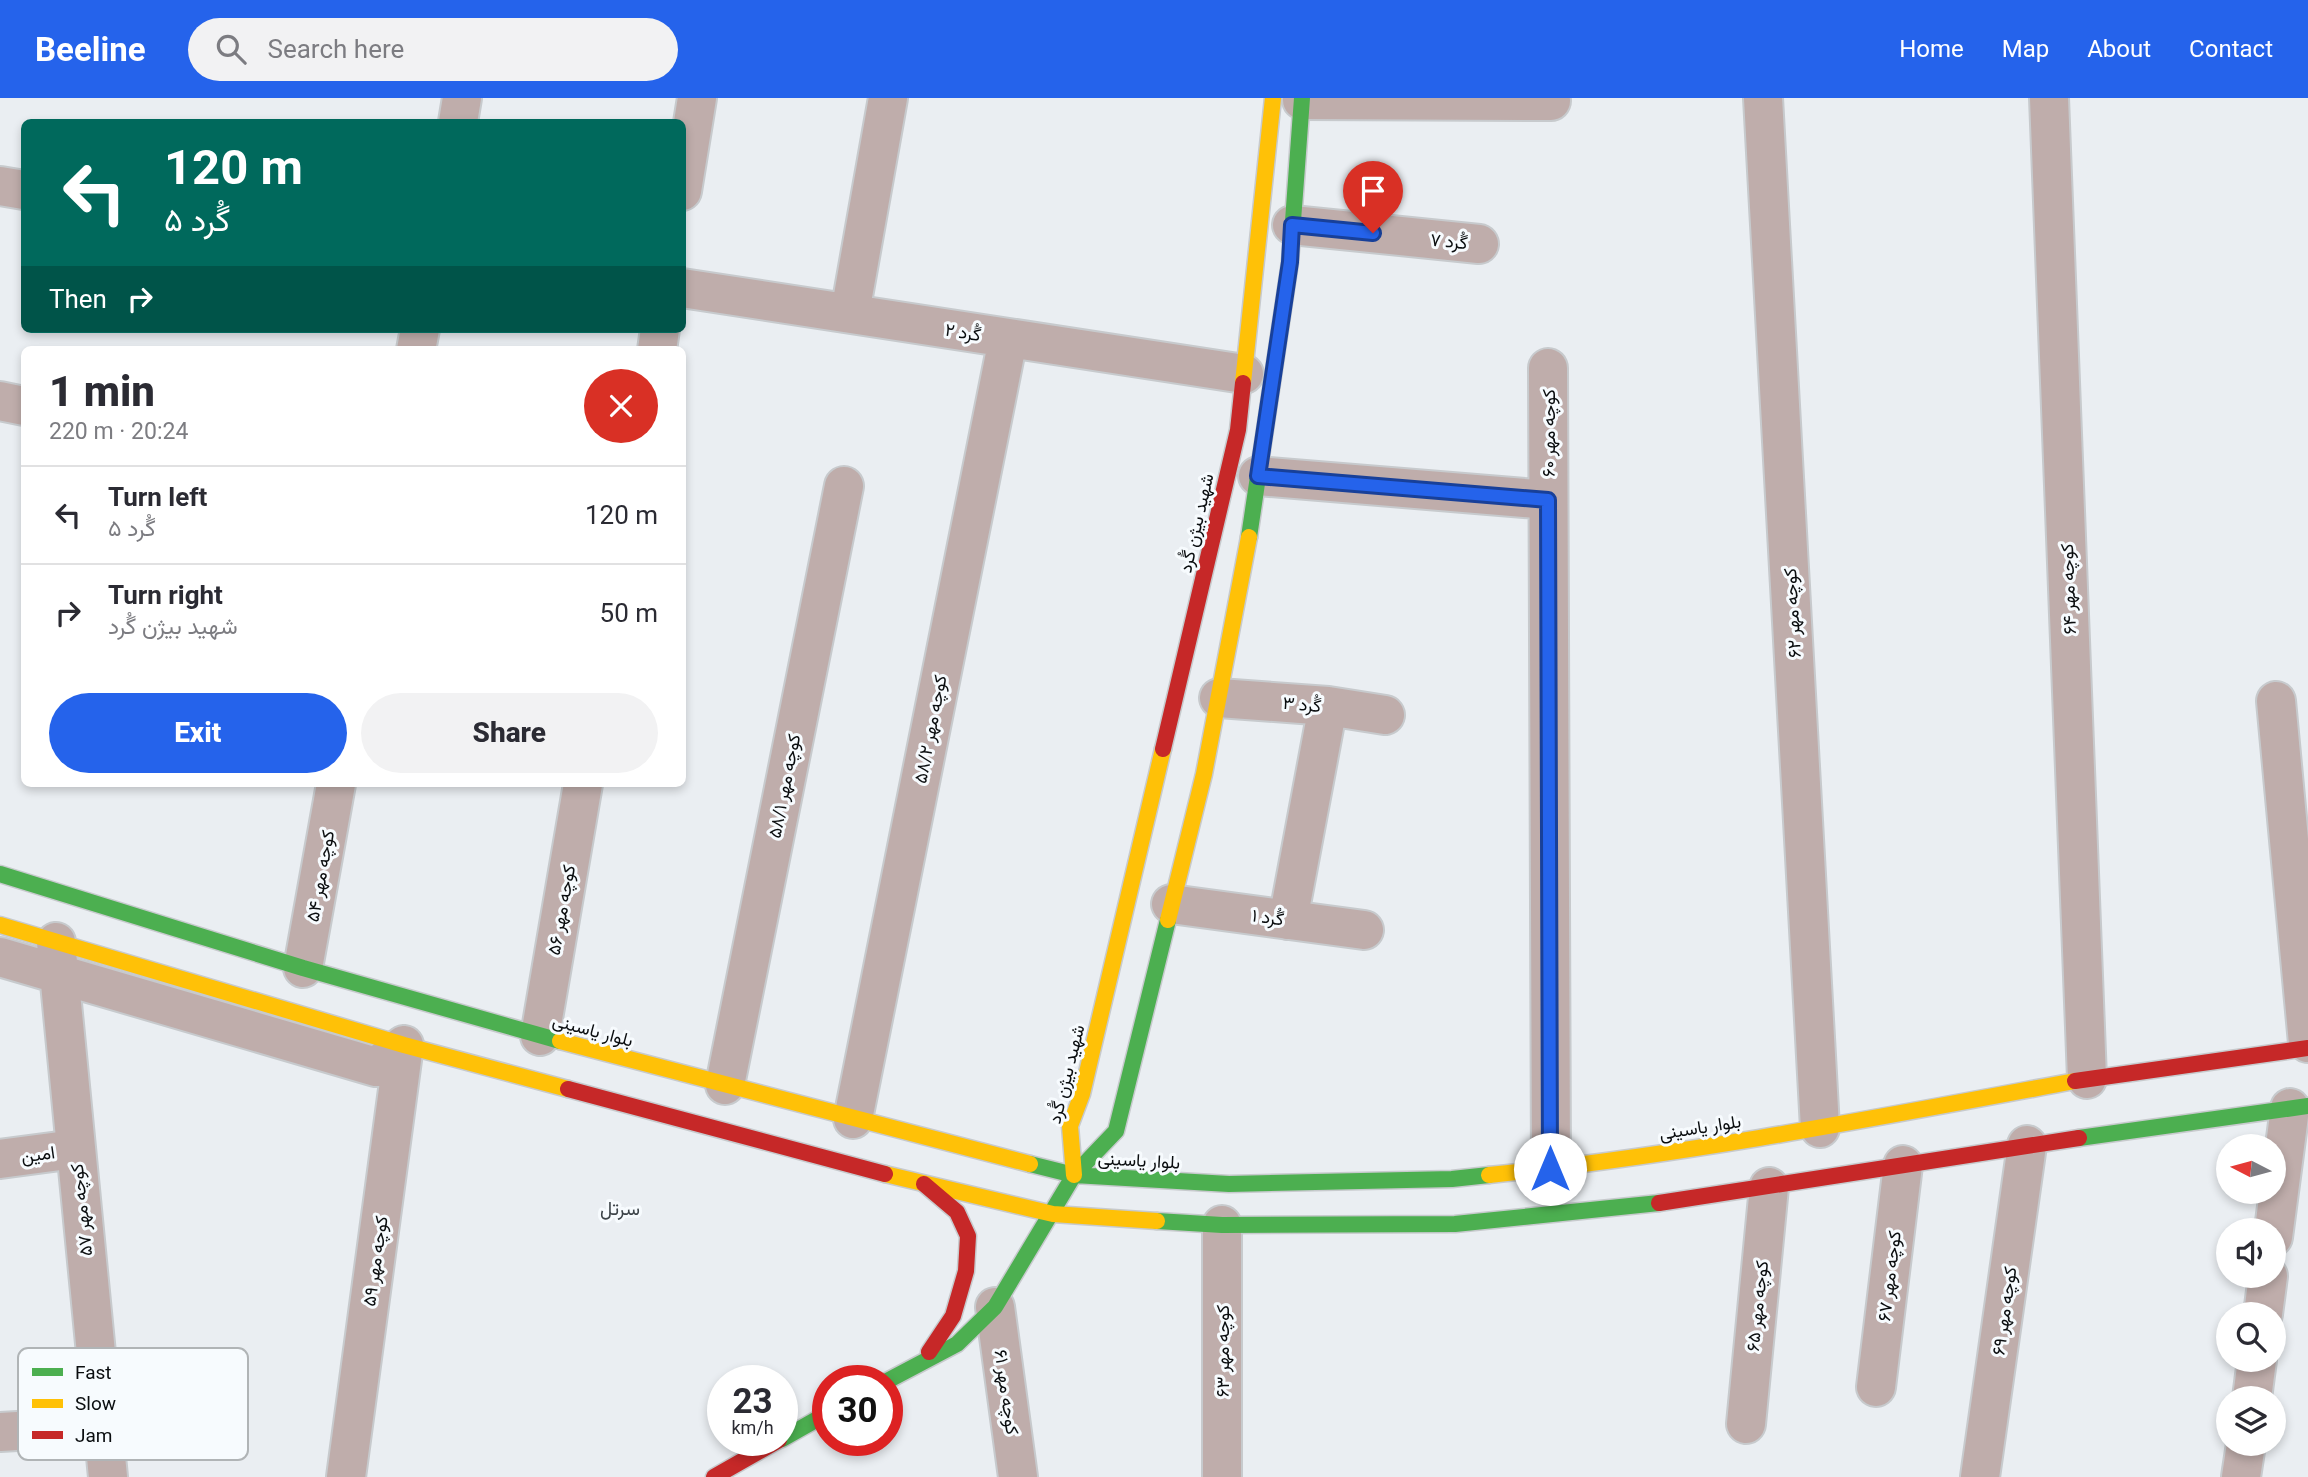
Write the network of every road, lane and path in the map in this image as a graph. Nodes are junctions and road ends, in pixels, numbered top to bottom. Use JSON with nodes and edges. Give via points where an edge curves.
{"nodes":[{"id":1,"x":462,"y":98,"type":"edge"},
{"id":2,"x":697,"y":98,"type":"edge"},
{"id":3,"x":888,"y":98,"type":"edge"},
{"id":4,"x":1763,"y":98,"type":"edge"},
{"id":5,"x":2049,"y":98,"type":"edge"},
{"id":6,"x":1292,"y":99,"type":"edge"},
{"id":7,"x":1551,"y":101,"type":"dead end"},
{"id":8,"x":458,"y":119,"type":"edge"},
{"id":9,"x":686,"y":166,"type":"edge"},
{"id":10,"x":0,"y":186,"type":"edge"},
{"id":11,"x":21,"y":190,"type":"edge"},
{"id":12,"x":1292,"y":225,"type":"junction"},
{"id":13,"x":1479,"y":244,"type":"dead end"},
{"id":14,"x":686,"y":289,"type":"edge"},
{"id":15,"x":850,"y":313,"type":"junction"},
{"id":16,"x":1008,"y":340,"type":"junction"},
{"id":17,"x":1548,"y":368,"type":"dead end"},
{"id":18,"x":1244,"y":374,"type":"junction"},
{"id":19,"x":0,"y":401,"type":"edge"},
{"id":20,"x":21,"y":405,"type":"edge"},
{"id":21,"x":1258,"y":476,"type":"junction"},
{"id":22,"x":844,"y":486,"type":"dead end"},
{"id":23,"x":1548,"y":500,"type":"junction"},
{"id":24,"x":1219,"y":698,"type":"junction"},
{"id":25,"x":2276,"y":701,"type":"dead end"},
{"id":26,"x":1328,"y":706,"type":"junction"},
{"id":27,"x":1385,"y":715,"type":"dead end"},
{"id":28,"x":335,"y":787,"type":"edge"},
{"id":29,"x":582,"y":787,"type":"edge"},
{"id":30,"x":0,"y":874,"type":"edge"},
{"id":31,"x":1171,"y":904,"type":"junction"},
{"id":32,"x":1288,"y":920,"type":"junction"},
{"id":33,"x":0,"y":925,"type":"edge"},
{"id":34,"x":1364,"y":930,"type":"dead end"},
{"id":35,"x":0,"y":957,"type":"edge"},
{"id":36,"x":58,"y":958,"type":"junction"},
{"id":37,"x":303,"y":968,"type":"junction"},
{"id":38,"x":540,"y":1036,"type":"junction"},
{"id":39,"x":404,"y":1045,"type":"junction"},
{"id":40,"x":2308,"y":1046,"type":"edge"},
{"id":41,"x":2087,"y":1079,"type":"junction"},
{"id":42,"x":725,"y":1085,"type":"junction"},
{"id":43,"x":2299,"y":1107,"type":"edge"},
{"id":44,"x":853,"y":1119,"type":"junction"},
{"id":45,"x":1820,"y":1128,"type":"junction"},
{"id":46,"x":2027,"y":1145,"type":"junction"},
{"id":47,"x":75,"y":1149,"type":"junction"},
{"id":48,"x":0,"y":1159,"type":"edge"},
{"id":49,"x":1903,"y":1165,"type":"junction"},
{"id":50,"x":1550,"y":1169,"type":"junction"},
{"id":51,"x":1074,"y":1175,"type":"junction"},
{"id":52,"x":922,"y":1182,"type":"junction"},
{"id":53,"x":1769,"y":1187,"type":"junction"},
{"id":54,"x":1053,"y":1214,"type":"junction"},
{"id":55,"x":2277,"y":1218,"type":"edge"},
{"id":56,"x":1153,"y":1221,"type":"junction"},
{"id":57,"x":1222,"y":1225,"type":"junction"},
{"id":58,"x":1093,"y":1234,"type":"dead end"},
{"id":59,"x":1044,"y":1259,"type":"dead end"},
{"id":60,"x":995,"y":1307,"type":"junction"},
{"id":61,"x":94,"y":1348,"type":"edge"},
{"id":62,"x":922,"y":1363,"type":"junction"},
{"id":63,"x":903,"y":1373,"type":"edge"},
{"id":64,"x":1876,"y":1387,"type":"dead end"},
{"id":65,"x":1746,"y":1424,"type":"dead end"},
{"id":66,"x":18,"y":1431,"type":"edge"},
{"id":67,"x":0,"y":1432,"type":"edge"},
{"id":68,"x":751,"y":1456,"type":"edge"},
{"id":69,"x":2244,"y":1456,"type":"edge"},
{"id":70,"x":346,"y":1477,"type":"edge"},
{"id":71,"x":714,"y":1477,"type":"edge"},
{"id":72,"x":1018,"y":1477,"type":"edge"},
{"id":73,"x":1222,"y":1477,"type":"edge"},
{"id":74,"x":1980,"y":1477,"type":"edge"},
{"id":75,"x":2241,"y":1477,"type":"edge"}],
"edges":[{"from":1,"to":8,"type":"street"},
{"from":2,"to":9,"type":"street"},
{"from":3,"to":15,"type":"street"},
{"from":4,"to":45,"type":"street","name":"کوچه مهر ۶۲"},
{"from":5,"to":41,"type":"street","name":"کوچه مهر ۶۴"},
{"from":6,"to":7,"type":"street"},
{"from":6,"to":12,"type":"main road"},
{"from":6,"to":18,"type":"main road","name":"شهید بیژن گُرد"},
{"from":10,"to":11,"type":"street"},
{"from":12,"to":13,"type":"street","name":"گُرد ۷"},
{"from":12,"to":21,"type":"main road"},
{"from":14,"to":15,"type":"street","name":"گُرد ۲"},
{"from":15,"to":16,"type":"street","name":"گُرد ۲"},
{"from":16,"to":18,"type":"street","name":"گُرد ۲"},
{"from":16,"to":44,"type":"street","name":"کوچه مهر ۵۸/۲"},
{"from":17,"to":23,"type":"street","name":"کوچه مهر ۶۰"},
{"from":18,"to":51,"type":"main road","name":"شهید بیژن گُرد","via":[[1238,430],[1085,1081],[1070,1126]]},
{"from":19,"to":20,"type":"street"},
{"from":21,"to":23,"type":"street"},
{"from":21,"to":24,"type":"main road"},
{"from":22,"to":42,"type":"street","name":"کوچه مهر ۵۸/۱"},
{"from":23,"to":50,"type":"street","name":"کوچه مهر ۶۰"},
{"from":24,"to":26,"type":"street","name":"گُرد ۳"},
{"from":24,"to":31,"type":"main road"},
{"from":25,"to":40,"type":"street"},
{"from":26,"to":27,"type":"street","name":"گُرد ۳"},
{"from":26,"to":32,"type":"street"},
{"from":28,"to":37,"type":"street","name":"کوچه مهر ۵۴"},
{"from":29,"to":38,"type":"street","name":"کوچه مهر ۵۶"},
{"from":30,"to":37,"type":"main road","name":"بلوار یاسینی"},
{"from":31,"to":32,"type":"street","name":"گُرد ۱"},
{"from":31,"to":51,"type":"main road","via":[[1116,1130]]},
{"from":32,"to":34,"type":"street","name":"گُرد ۱"},
{"from":33,"to":36,"type":"main road"},
{"from":35,"to":36,"type":"street"},
{"from":36,"to":39,"type":"street","via":[[376,1067]]},
{"from":36,"to":47,"type":"street","name":"کوچه مهر ۵۷"},
{"from":37,"to":38,"type":"main road","name":"بلوار یاسینی"},
{"from":38,"to":42,"type":"main road","name":"بلوار یاسینی"},
{"from":39,"to":52,"type":"main road"},
{"from":39,"to":70,"type":"street","name":"کوچه مهر ۵۹"},
{"from":40,"to":41,"type":"main road","name":"بلوار یاسینی"},
{"from":41,"to":45,"type":"main road","name":"بلوار یاسینی"},
{"from":42,"to":44,"type":"main road","name":"بلوار یاسینی"},
{"from":43,"to":46,"type":"main road"},
{"from":43,"to":55,"type":"street"},
{"from":44,"to":51,"type":"main road","name":"بلوار یاسینی"},
{"from":45,"to":50,"type":"main road","name":"بلوار یاسینی"},
{"from":46,"to":49,"type":"main road"},
{"from":46,"to":74,"type":"street","name":"کوچه مهر ۶۹"},
{"from":47,"to":48,"type":"street","name":"امین"},
{"from":47,"to":61,"type":"street","name":"کوچه مهر ۵۷"},
{"from":49,"to":53,"type":"main road"},
{"from":49,"to":64,"type":"street","name":"کوچه مهر ۶۷"},
{"from":50,"to":51,"type":"main road","name":"بلوار یاسینی","via":[[1452,1179],[1230,1184]]},
{"from":51,"to":54,"type":"main road"},
{"from":52,"to":54,"type":"main road"},
{"from":52,"to":62,"type":"main road","via":[[957,1212],[968,1236],[966,1272],[953,1316]]},
{"from":53,"to":57,"type":"main road","via":[[1649,1205],[1455,1224]]},
{"from":53,"to":65,"type":"street","name":"کوچه مهر ۶۵"},
{"from":54,"to":56,"type":"main road"},
{"from":54,"to":60,"type":"main road"},
{"from":56,"to":57,"type":"main road"},
{"from":56,"to":58,"type":"main road"},
{"from":57,"to":73,"type":"street","name":"کوچه مهر ۶۳"},
{"from":59,"to":60,"type":"main road"},
{"from":60,"to":62,"type":"main road","via":[[957,1344]]},
{"from":60,"to":72,"type":"street","name":"کوچه مهر ۶۱"},
{"from":62,"to":63,"type":"main road"},
{"from":66,"to":67,"type":"street"},
{"from":68,"to":71,"type":"main road"},
{"from":69,"to":75,"type":"street"}]}
